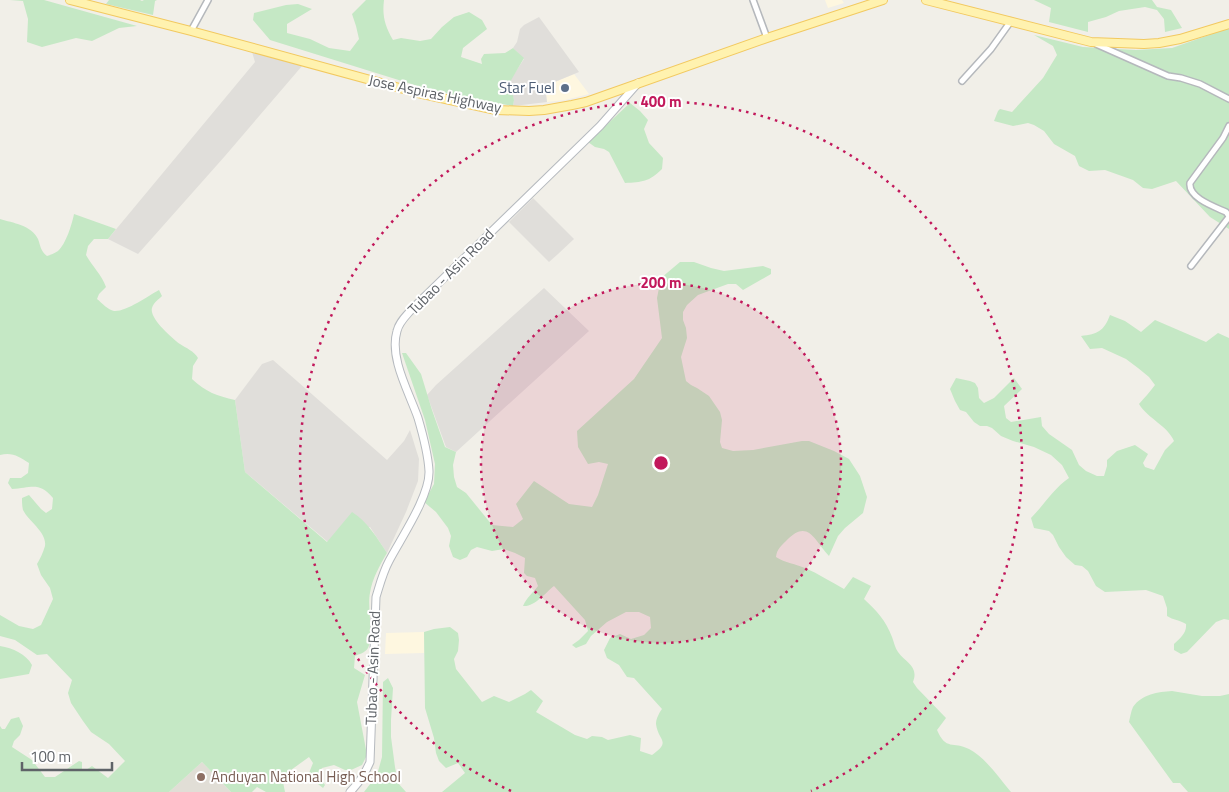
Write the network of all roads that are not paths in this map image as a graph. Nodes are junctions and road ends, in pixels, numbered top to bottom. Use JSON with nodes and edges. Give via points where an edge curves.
{"nodes":[{"id":1,"x":70,"y":0,"type":"edge"},
{"id":2,"x":208,"y":0,"type":"edge"},
{"id":3,"x":753,"y":0,"type":"edge"},
{"id":4,"x":883,"y":0,"type":"edge"},
{"id":5,"x":926,"y":0,"type":"edge"},
{"id":6,"x":1011,"y":21,"type":"junction"},
{"id":7,"x":1229,"y":24,"type":"edge"},
{"id":8,"x":191,"y":31,"type":"junction"},
{"id":9,"x":768,"y":38,"type":"junction"},
{"id":10,"x":1091,"y":42,"type":"junction"},
{"id":11,"x":962,"y":81,"type":"dead end"},
{"id":12,"x":638,"y":83,"type":"junction"},
{"id":13,"x":1229,"y":100,"type":"edge"},
{"id":14,"x":1229,"y":126,"type":"edge"},
{"id":15,"x":1229,"y":216,"type":"edge"},
{"id":16,"x":1191,"y":266,"type":"dead end"},
{"id":17,"x":350,"y":792,"type":"edge"}],
"edges":[{"from":1,"to":8,"type":"main road","name":"Jose Aspiras Highway"},
{"from":2,"to":8,"type":"street"},
{"from":3,"to":9,"type":"street"},
{"from":4,"to":9,"type":"main road","name":"Jose Aspiras Highway"},
{"from":5,"to":6,"type":"main road"},
{"from":6,"to":10,"type":"main road"},
{"from":6,"to":11,"type":"street"},
{"from":7,"to":10,"type":"main road","via":[[1159,43]]},
{"from":8,"to":12,"type":"main road","name":"Jose Aspiras Highway","via":[[418,93],[496,110],[528,112],[561,108]]},
{"from":9,"to":12,"type":"main road","name":"Jose Aspiras Highway"},
{"from":10,"to":13,"type":"street","via":[[1168,76],[1200,84]]},
{"from":12,"to":17,"type":"main road","name":"Tubao - Asin Road","via":[[600,126],[400,322],[394,349],[396,360],[418,419],[429,473],[426,492],[382,574],[376,597],[370,762],[366,773]]},
{"from":14,"to":15,"type":"street","via":[[1190,183],[1196,197]]},
{"from":15,"to":16,"type":"street"}]}
